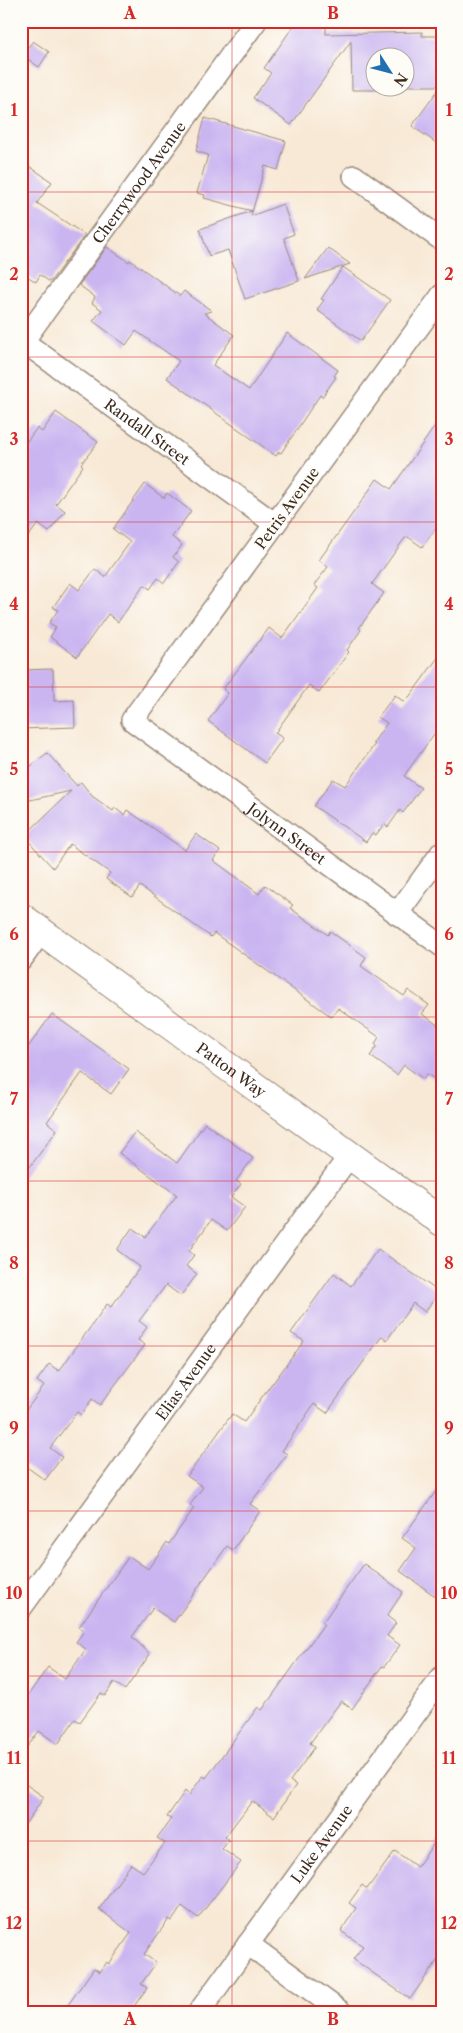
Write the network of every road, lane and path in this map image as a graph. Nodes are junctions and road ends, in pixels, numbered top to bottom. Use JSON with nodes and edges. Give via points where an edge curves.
{"nodes":[{"id":1,"x":256,"y":21,"type":"edge"},
{"id":2,"x":354,"y":176,"type":"dead end"},
{"id":3,"x":442,"y":240,"type":"edge"},
{"id":4,"x":442,"y":296,"type":"edge"},
{"id":5,"x":22,"y":342,"type":"edge"},
{"id":6,"x":275,"y":524,"type":"junction"},
{"id":7,"x":132,"y":720,"type":"joint"},
{"id":8,"x":442,"y":852,"type":"edge"},
{"id":9,"x":397,"y":914,"type":"junction"},
{"id":10,"x":31,"y":925,"type":"edge"},
{"id":11,"x":442,"y":946,"type":"edge"},
{"id":12,"x":21,"y":960,"type":"edge"},
{"id":13,"x":350,"y":1155,"type":"junction"},
{"id":14,"x":442,"y":1222,"type":"edge"},
{"id":15,"x":21,"y":1608,"type":"edge"},
{"id":16,"x":442,"y":1677,"type":"edge"},
{"id":17,"x":248,"y":1944,"type":"junction"},
{"id":18,"x":199,"y":2012,"type":"edge"},
{"id":19,"x":341,"y":2012,"type":"edge"}],
"edges":[{"from":1,"to":5,"type":"street","name":"Cherrywood Avenue"},
{"from":2,"to":3,"type":"street"},
{"from":4,"to":6,"type":"street","name":"Petris Avenue"},
{"from":5,"to":6,"type":"street","name":"Randall Street"},
{"from":6,"to":7,"type":"street","name":"Petris Avenue"},
{"from":7,"to":9,"type":"street","name":"Jolynn Street"},
{"from":8,"to":9,"type":"street"},
{"from":9,"to":11,"type":"street","name":"Jolynn Street"},
{"from":10,"to":12,"type":"street"},
{"from":10,"to":13,"type":"street","name":"Patton Way"},
{"from":13,"to":14,"type":"street","name":"Patton Way"},
{"from":13,"to":15,"type":"street","name":"Elias Avenue"},
{"from":16,"to":17,"type":"street","name":"Luke Avenue"},
{"from":17,"to":18,"type":"street","name":"Luke Avenue"},
{"from":17,"to":19,"type":"street"}]}
